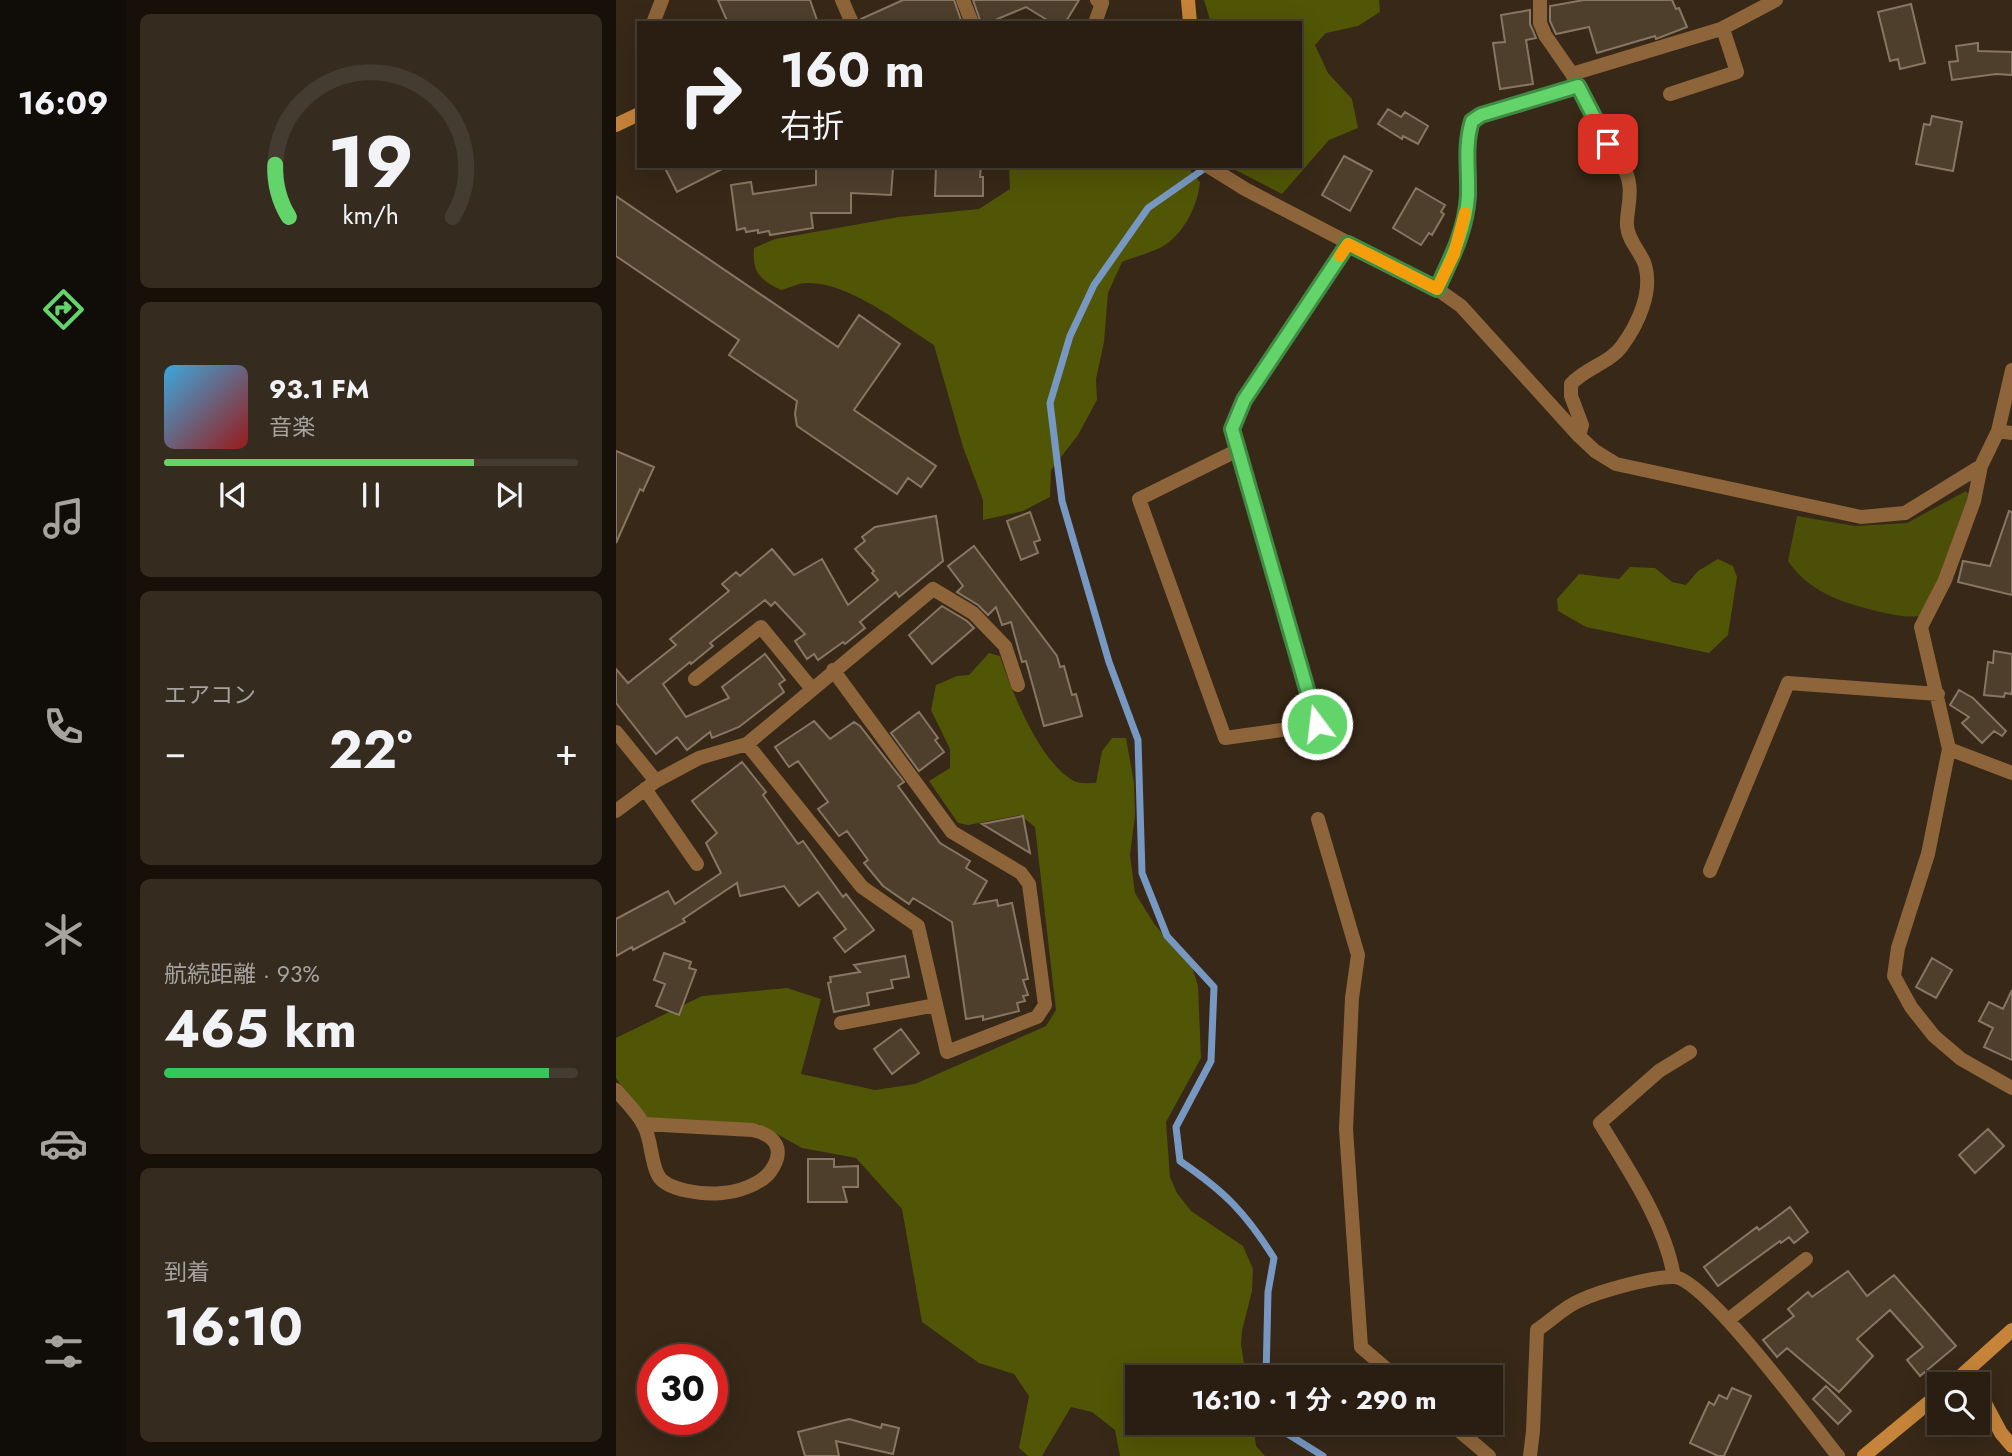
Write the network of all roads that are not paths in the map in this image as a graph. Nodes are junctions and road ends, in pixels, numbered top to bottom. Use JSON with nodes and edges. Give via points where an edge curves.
{"nodes":[{"id":1,"x":662,"y":0,"type":"edge"},
{"id":2,"x":842,"y":0,"type":"edge"},
{"id":3,"x":963,"y":0,"type":"edge"},
{"id":4,"x":1097,"y":0,"type":"edge"},
{"id":5,"x":1188,"y":0,"type":"edge"},
{"id":6,"x":1540,"y":0,"type":"edge"},
{"id":7,"x":1776,"y":0,"type":"edge"},
{"id":8,"x":654,"y":21,"type":"edge"},
{"id":9,"x":851,"y":21,"type":"edge"},
{"id":10,"x":971,"y":21,"type":"edge"},
{"id":11,"x":1097,"y":21,"type":"edge"},
{"id":12,"x":1190,"y":21,"type":"edge"},
{"id":13,"x":1723,"y":29,"type":"junction"},
{"id":14,"x":1575,"y":80,"type":"junction"},
{"id":15,"x":1670,"y":94,"type":"dead end"},
{"id":16,"x":637,"y":115,"type":"edge"},
{"id":17,"x":616,"y":125,"type":"edge"},
{"id":18,"x":1211,"y":168,"type":"edge"},
{"id":19,"x":1348,"y":244,"type":"junction"},
{"id":20,"x":1437,"y":289,"type":"junction"},
{"id":21,"x":2012,"y":370,"type":"edge"},
{"id":22,"x":2005,"y":432,"type":"edge"},
{"id":23,"x":1579,"y":436,"type":"junction"},
{"id":24,"x":1238,"y":450,"type":"junction"},
{"id":25,"x":1980,"y":466,"type":"junction"},
{"id":26,"x":833,"y":670,"type":"junction"},
{"id":27,"x":695,"y":680,"type":"dead end"},
{"id":28,"x":1018,"y":685,"type":"dead end"},
{"id":29,"x":812,"y":689,"type":"junction"},
{"id":30,"x":1938,"y":694,"type":"junction"},
{"id":31,"x":616,"y":732,"type":"edge"},
{"id":32,"x":747,"y":744,"type":"junction"},
{"id":33,"x":1949,"y":749,"type":"junction"},
{"id":34,"x":2012,"y":773,"type":"edge"},
{"id":35,"x":650,"y":785,"type":"junction"},
{"id":36,"x":616,"y":811,"type":"edge"},
{"id":37,"x":1318,"y":819,"type":"dead end"},
{"id":38,"x":697,"y":864,"type":"dead end"},
{"id":39,"x":1710,"y":871,"type":"dead end"},
{"id":40,"x":936,"y":1005,"type":"junction"},
{"id":41,"x":841,"y":1023,"type":"dead end"},
{"id":42,"x":1690,"y":1052,"type":"dead end"},
{"id":43,"x":2012,"y":1088,"type":"edge"},
{"id":44,"x":616,"y":1090,"type":"edge"},
{"id":45,"x":644,"y":1124,"type":"junction"},
{"id":46,"x":1807,"y":1259,"type":"dead end"},
{"id":47,"x":1674,"y":1277,"type":"junction"},
{"id":48,"x":1728,"y":1320,"type":"junction"},
{"id":49,"x":2012,"y":1330,"type":"edge"},
{"id":50,"x":1382,"y":1365,"type":"edge"},
{"id":51,"x":1976,"y":1372,"type":"edge"},
{"id":52,"x":1927,"y":1405,"type":"edge"},
{"id":53,"x":1990,"y":1412,"type":"edge"},
{"id":54,"x":1464,"y":1435,"type":"edge"},
{"id":55,"x":2012,"y":1446,"type":"edge"},
{"id":56,"x":1489,"y":1456,"type":"edge"},
{"id":57,"x":1530,"y":1456,"type":"edge"},
{"id":58,"x":1838,"y":1456,"type":"edge"},
{"id":59,"x":1864,"y":1456,"type":"edge"}],
"edges":[{"from":1,"to":8,"type":"street"},
{"from":2,"to":9,"type":"street"},
{"from":3,"to":10,"type":"street"},
{"from":4,"to":11,"type":"street","via":[[1102,4]]},
{"from":5,"to":12,"type":"street"},
{"from":6,"to":14,"type":"street","via":[[1545,35]]},
{"from":7,"to":13,"type":"street"},
{"from":13,"to":14,"type":"street"},
{"from":13,"to":15,"type":"street","via":[[1737,72]]},
{"from":14,"to":20,"type":"street","via":[[1472,121],[1464,224]]},
{"from":14,"to":23,"type":"street","via":[[1629,181],[1627,226],[1645,265],[1646,288],[1642,308],[1620,348],[1571,384],[1582,425]]},
{"from":16,"to":17,"type":"street"},
{"from":18,"to":19,"type":"street"},
{"from":19,"to":20,"type":"street"},
{"from":19,"to":24,"type":"street","via":[[1244,400],[1232,429]]},
{"from":20,"to":23,"type":"street","via":[[1461,306]]},
{"from":21,"to":22,"type":"street"},
{"from":22,"to":25,"type":"street"},
{"from":23,"to":25,"type":"street","via":[[1616,464],[1861,517],[1905,513]]},
{"from":24,"to":24,"type":"street","via":[[1317,724],[1225,738],[1139,499]]},
{"from":25,"to":30,"type":"street","via":[[1974,501],[1945,580],[1921,626]]},
{"from":26,"to":28,"type":"street","via":[[933,589],[973,612],[1005,646]]},
{"from":26,"to":29,"type":"street"},
{"from":26,"to":40,"type":"street","via":[[952,832],[1021,873],[1029,884],[1045,1005],[1037,1017],[947,1052]]},
{"from":27,"to":29,"type":"street","via":[[761,626]]},
{"from":29,"to":32,"type":"street"},
{"from":30,"to":33,"type":"street"},
{"from":30,"to":39,"type":"street","via":[[1788,682]]},
{"from":31,"to":35,"type":"street"},
{"from":32,"to":35,"type":"street","via":[[699,758]]},
{"from":32,"to":40,"type":"street","via":[[862,887],[918,926]]},
{"from":33,"to":34,"type":"street"},
{"from":33,"to":43,"type":"street","via":[[1928,854],[1898,948],[1894,976],[1934,1036],[1961,1059]]},
{"from":35,"to":36,"type":"street"},
{"from":35,"to":38,"type":"street"},
{"from":37,"to":50,"type":"street","via":[[1358,955],[1346,1129],[1361,1347]]},
{"from":40,"to":41,"type":"street"},
{"from":42,"to":47,"type":"street","via":[[1659,1071],[1600,1123],[1671,1255]]},
{"from":44,"to":45,"type":"street"},
{"from":45,"to":45,"type":"street","via":[[765,1133],[774,1140],[777,1161],[757,1184],[723,1194],[676,1189],[658,1176]]},
{"from":46,"to":48,"type":"street"},
{"from":47,"to":48,"type":"street","via":[[1686,1281]]},
{"from":47,"to":57,"type":"street","via":[[1580,1300],[1537,1330]]},
{"from":48,"to":58,"type":"street"},
{"from":49,"to":51,"type":"street"},
{"from":52,"to":59,"type":"street"},
{"from":53,"to":55,"type":"street"},
{"from":54,"to":56,"type":"street"}]}
